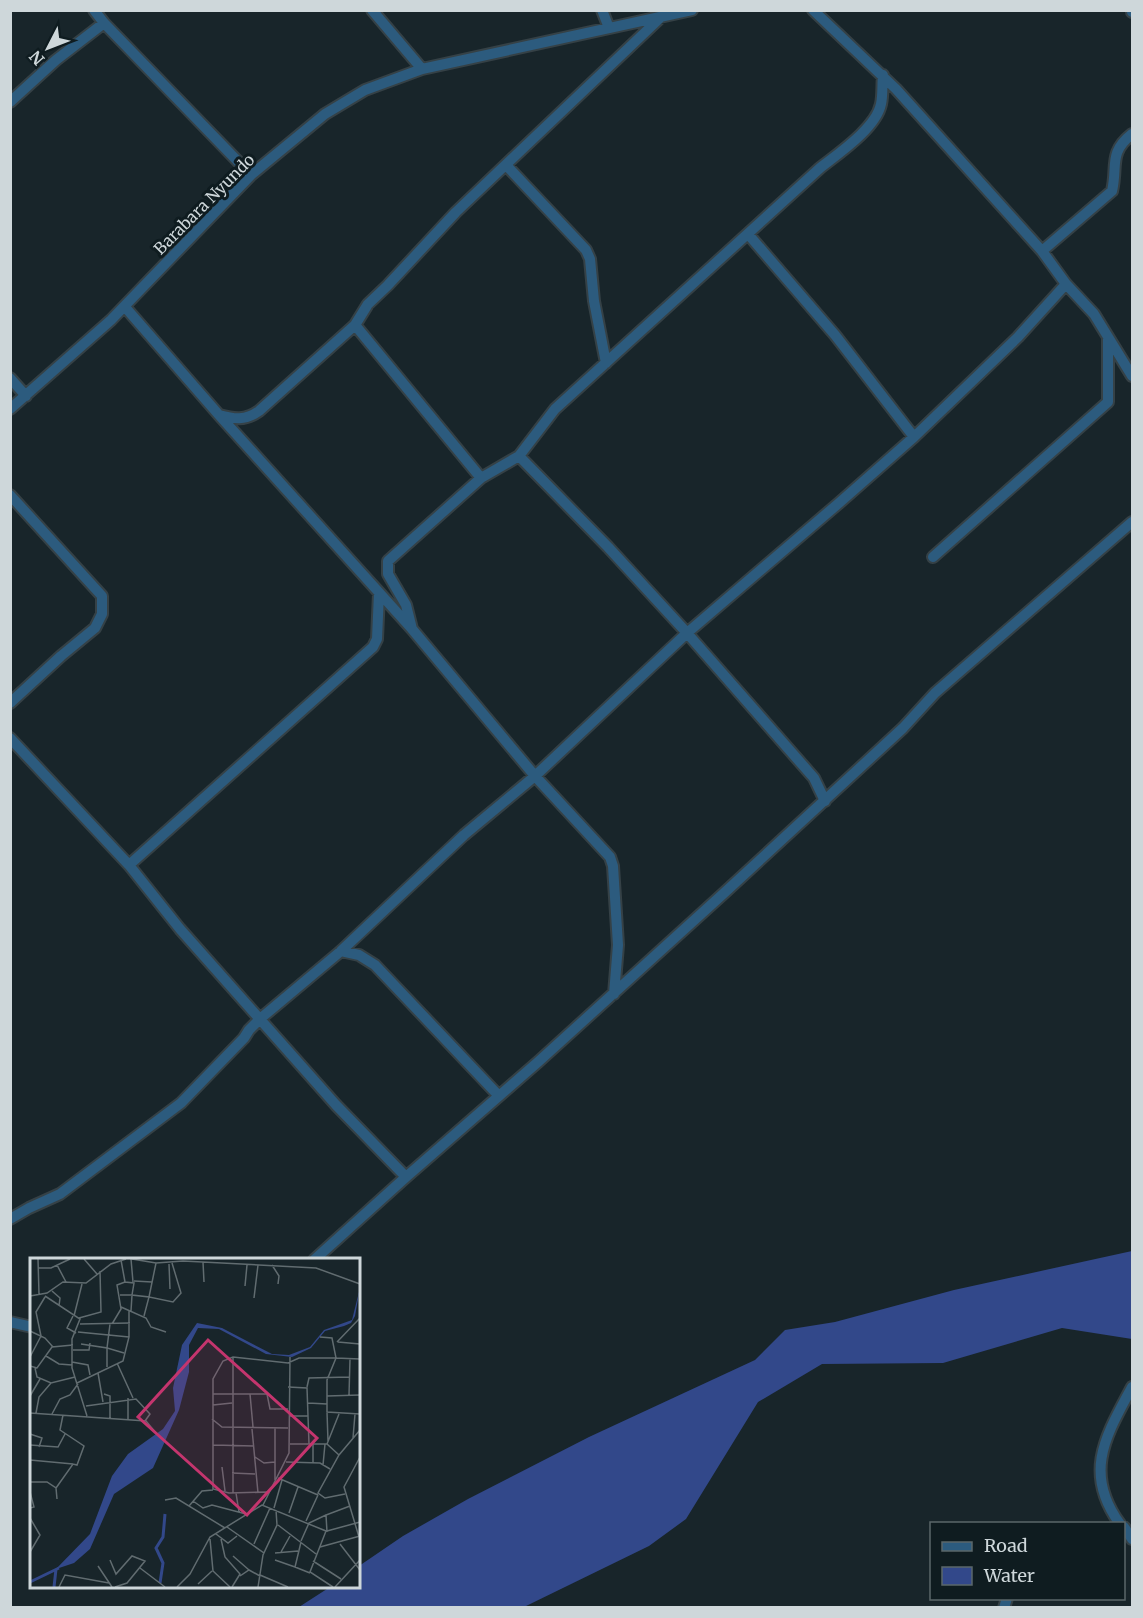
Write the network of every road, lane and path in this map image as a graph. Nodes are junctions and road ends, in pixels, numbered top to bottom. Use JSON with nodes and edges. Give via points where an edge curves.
{"nodes":[{"id":1,"x":94,"y":10,"type":"edge"},
{"id":2,"x":372,"y":10,"type":"edge"},
{"id":3,"x":602,"y":10,"type":"edge"},
{"id":4,"x":692,"y":10,"type":"edge"},
{"id":5,"x":813,"y":10,"type":"edge"},
{"id":6,"x":825,"y":15,"type":"edge"},
{"id":7,"x":659,"y":19,"type":"junction"},
{"id":8,"x":104,"y":23,"type":"junction"},
{"id":9,"x":609,"y":28,"type":"junction"},
{"id":10,"x":422,"y":69,"type":"junction"},
{"id":11,"x":883,"y":75,"type":"junction"},
{"id":12,"x":10,"y":102,"type":"edge"},
{"id":13,"x":1132,"y":134,"type":"edge"},
{"id":14,"x":506,"y":165,"type":"junction"},
{"id":15,"x":251,"y":175,"type":"junction"},
{"id":16,"x":748,"y":234,"type":"junction"},
{"id":17,"x":1042,"y":251,"type":"junction"},
{"id":18,"x":1066,"y":284,"type":"junction"},
{"id":19,"x":125,"y":307,"type":"junction"},
{"id":20,"x":354,"y":325,"type":"junction"},
{"id":21,"x":1108,"y":336,"type":"junction"},
{"id":22,"x":606,"y":363,"type":"junction"},
{"id":23,"x":1132,"y":376,"type":"edge"},
{"id":24,"x":10,"y":378,"type":"edge"},
{"id":25,"x":26,"y":396,"type":"junction"},
{"id":26,"x":10,"y":409,"type":"edge"},
{"id":27,"x":219,"y":415,"type":"junction"},
{"id":28,"x":914,"y":437,"type":"junction"},
{"id":29,"x":519,"y":456,"type":"junction"},
{"id":30,"x":481,"y":478,"type":"junction"},
{"id":31,"x":10,"y":495,"type":"edge"},
{"id":32,"x":1132,"y":522,"type":"edge"},
{"id":33,"x":933,"y":557,"type":"dead end"},
{"id":34,"x":379,"y":593,"type":"junction"},
{"id":35,"x":412,"y":629,"type":"junction"},
{"id":36,"x":687,"y":633,"type":"junction"},
{"id":37,"x":10,"y":703,"type":"edge"},
{"id":38,"x":10,"y":738,"type":"edge"},
{"id":39,"x":536,"y":776,"type":"junction"},
{"id":40,"x":825,"y":801,"type":"junction"},
{"id":41,"x":129,"y":865,"type":"junction"},
{"id":42,"x":341,"y":951,"type":"junction"},
{"id":43,"x":614,"y":994,"type":"junction"},
{"id":44,"x":261,"y":1018,"type":"junction"},
{"id":45,"x":500,"y":1096,"type":"junction"},
{"id":46,"x":406,"y":1177,"type":"junction"},
{"id":47,"x":10,"y":1219,"type":"edge"},
{"id":48,"x":316,"y":1258,"type":"edge"},
{"id":49,"x":10,"y":1322,"type":"edge"},
{"id":50,"x":30,"y":1327,"type":"edge"},
{"id":51,"x":1132,"y":1387,"type":"edge"},
{"id":52,"x":1119,"y":1522,"type":"edge"}],
"edges":[{"from":1,"to":8,"type":"street"},
{"from":2,"to":10,"type":"street"},
{"from":3,"to":9,"type":"street"},
{"from":4,"to":7,"type":"street","name":"Barabara Nyundo"},
{"from":5,"to":6,"type":"street"},
{"from":6,"to":11,"type":"street"},
{"from":7,"to":9,"type":"street","name":"Barabara Nyundo"},
{"from":7,"to":14,"type":"street"},
{"from":8,"to":12,"type":"street"},
{"from":8,"to":15,"type":"street"},
{"from":9,"to":10,"type":"street","name":"Barabara Nyundo"},
{"from":10,"to":15,"type":"street","name":"Barabara Nyundo","via":[[365,90],[325,114]]},
{"from":11,"to":16,"type":"street","via":[[881,104],[875,118]]},
{"from":11,"to":17,"type":"street"},
{"from":13,"to":17,"type":"street","via":[[1114,159],[1112,191]]},
{"from":14,"to":20,"type":"street","via":[[368,304]]},
{"from":14,"to":22,"type":"street","via":[[586,250]]},
{"from":15,"to":19,"type":"street","name":"Barabara Nyundo"},
{"from":16,"to":22,"type":"street"},
{"from":16,"to":28,"type":"street","via":[[835,335]]},
{"from":17,"to":18,"type":"street"},
{"from":18,"to":21,"type":"street"},
{"from":18,"to":28,"type":"street","via":[[1018,337]]},
{"from":19,"to":25,"type":"street","name":"Barabara Nyundo"},
{"from":19,"to":27,"type":"street"},
{"from":20,"to":27,"type":"street","via":[[254,415],[238,419]]},
{"from":20,"to":30,"type":"street"},
{"from":21,"to":23,"type":"street"},
{"from":21,"to":33,"type":"street","via":[[1108,402]]},
{"from":22,"to":29,"type":"street","via":[[555,409]]},
{"from":24,"to":25,"type":"street"},
{"from":25,"to":26,"type":"street","name":"Barabara Nyundo"},
{"from":27,"to":34,"type":"street"},
{"from":28,"to":36,"type":"street"},
{"from":29,"to":30,"type":"street"},
{"from":29,"to":36,"type":"street"},
{"from":30,"to":35,"type":"street","via":[[388,561],[388,574],[406,605]]},
{"from":31,"to":37,"type":"street","via":[[102,596],[102,614],[95,628]]},
{"from":32,"to":40,"type":"street","via":[[935,693]]},
{"from":34,"to":35,"type":"street"},
{"from":34,"to":41,"type":"street","via":[[377,639],[373,647]]},
{"from":35,"to":39,"type":"street"},
{"from":36,"to":39,"type":"street"},
{"from":36,"to":40,"type":"street","via":[[814,778]]},
{"from":38,"to":41,"type":"street"},
{"from":39,"to":42,"type":"street","via":[[465,835]]},
{"from":39,"to":43,"type":"street","via":[[610,857],[618,923]]},
{"from":40,"to":43,"type":"street"},
{"from":41,"to":44,"type":"street","via":[[180,929]]},
{"from":42,"to":44,"type":"street"},
{"from":42,"to":45,"type":"street","via":[[359,955],[375,965]]},
{"from":43,"to":45,"type":"street"},
{"from":44,"to":46,"type":"street"},
{"from":44,"to":47,"type":"street","via":[[182,1103],[60,1194]]},
{"from":45,"to":46,"type":"street"},
{"from":46,"to":48,"type":"street"},
{"from":49,"to":50,"type":"street"},
{"from":51,"to":52,"type":"street","via":[[1100,1458],[1101,1480]]}]}
